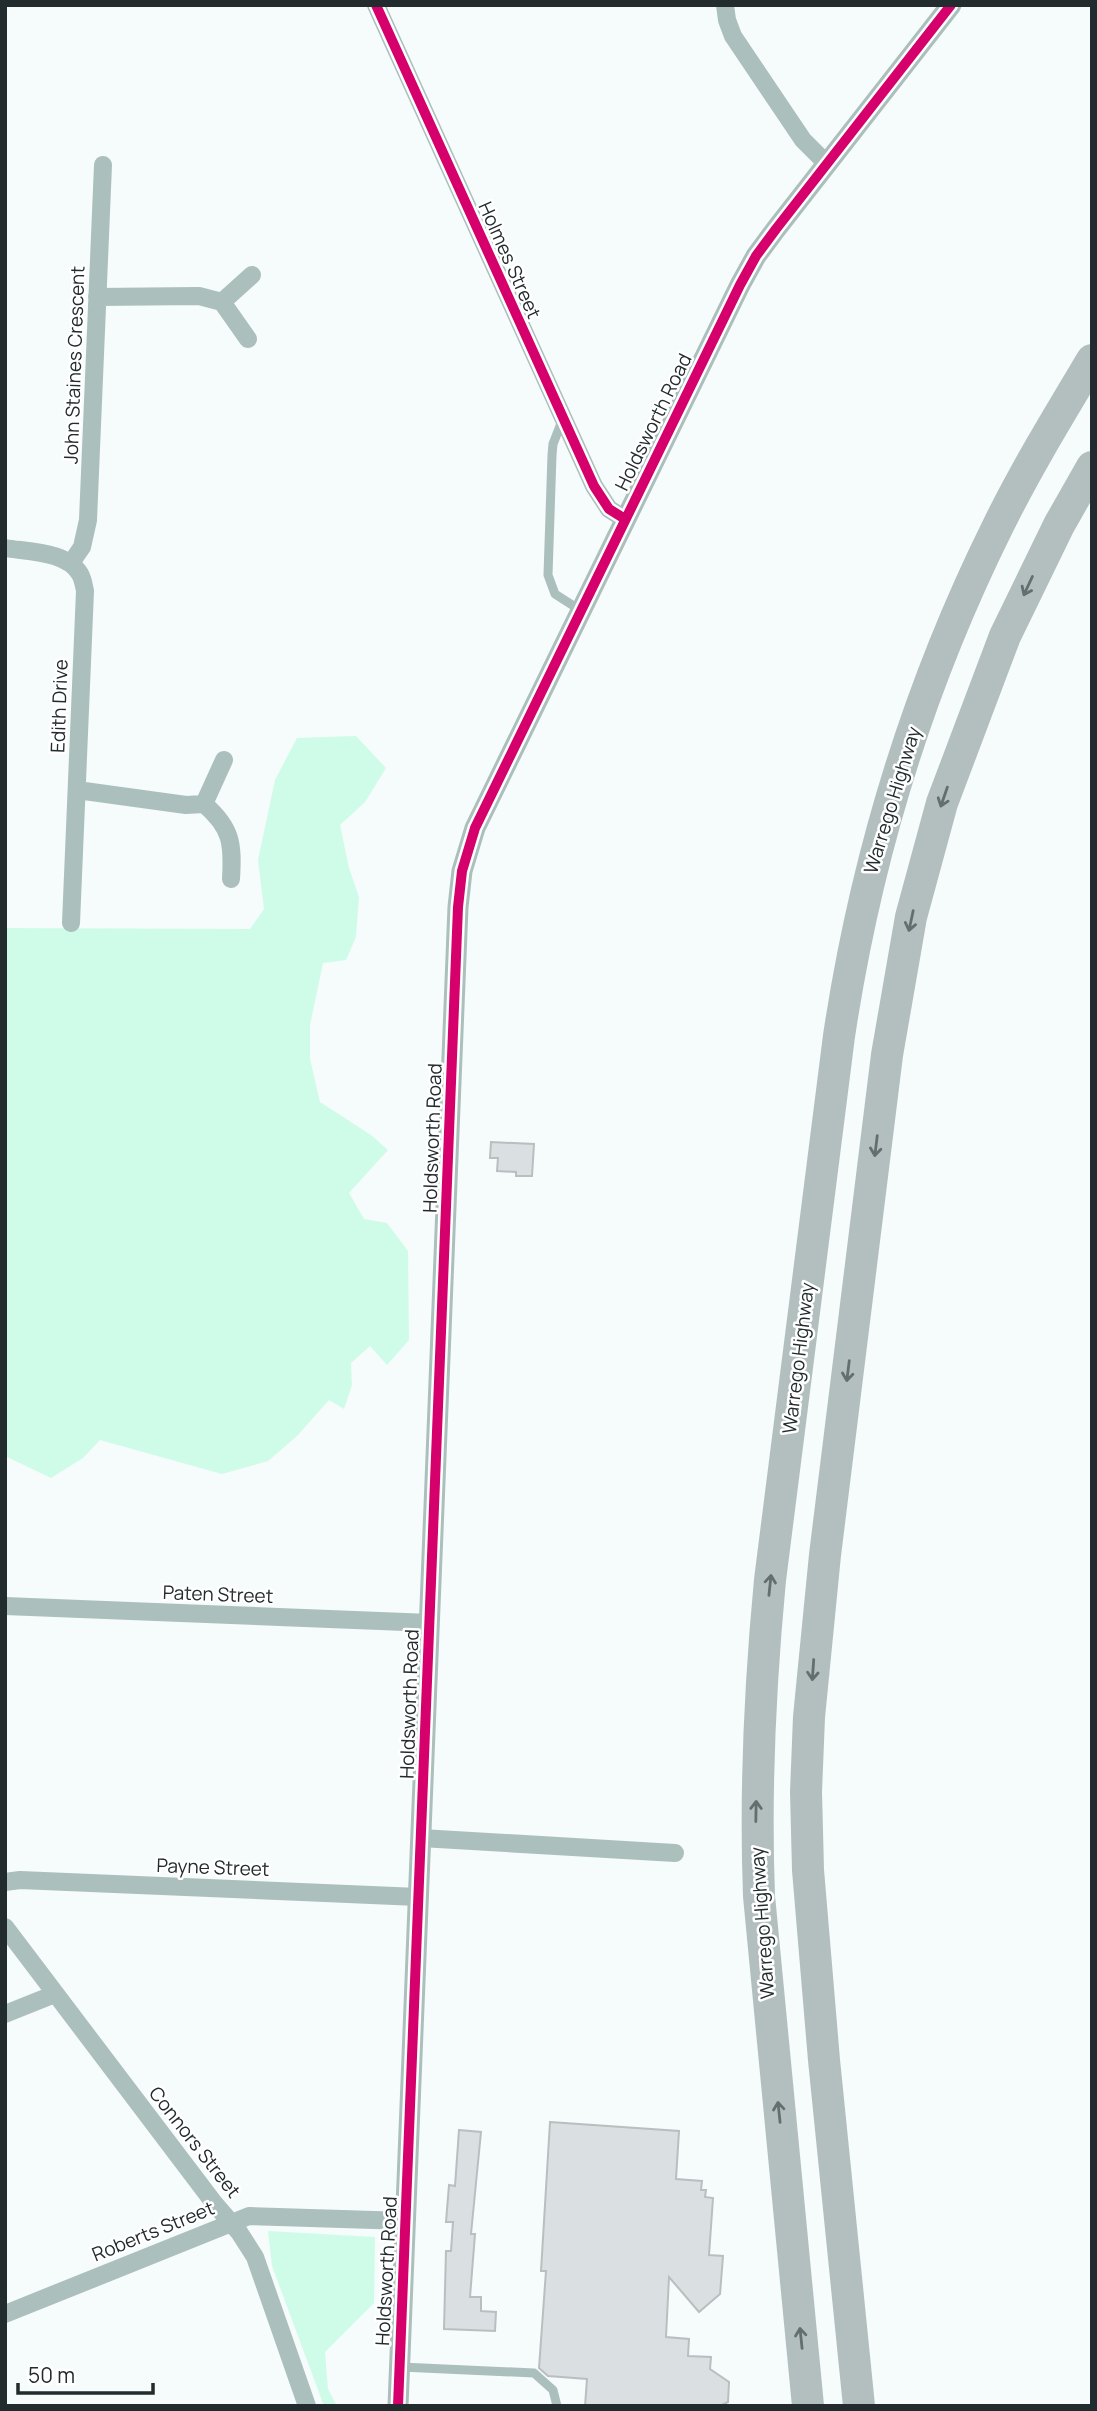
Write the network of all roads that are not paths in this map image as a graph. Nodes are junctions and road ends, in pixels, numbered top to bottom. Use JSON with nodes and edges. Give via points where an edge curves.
{"nodes":[{"id":1,"x":376,"y":5,"type":"edge"},
{"id":2,"x":725,"y":5,"type":"edge"},
{"id":3,"x":951,"y":5,"type":"edge"},
{"id":4,"x":827,"y":164,"type":"junction"},
{"id":5,"x":103,"y":165,"type":"dead end"},
{"id":6,"x":252,"y":275,"type":"dead end"},
{"id":7,"x":97,"y":298,"type":"junction"},
{"id":8,"x":222,"y":302,"type":"junction"},
{"id":9,"x":248,"y":339,"type":"dead end"},
{"id":10,"x":1092,"y":360,"type":"edge"},
{"id":11,"x":563,"y":419,"type":"junction"},
{"id":12,"x":1092,"y":467,"type":"edge"},
{"id":13,"x":1092,"y":501,"type":"edge"},
{"id":14,"x":625,"y":519,"type":"junction"},
{"id":15,"x":1059,"y":525,"type":"junction"},
{"id":16,"x":5,"y":548,"type":"edge"},
{"id":17,"x":71,"y":563,"type":"junction"},
{"id":18,"x":581,"y":610,"type":"junction"},
{"id":19,"x":223,"y":760,"type":"dead end"},
{"id":20,"x":77,"y":790,"type":"junction"},
{"id":21,"x":204,"y":804,"type":"junction"},
{"id":22,"x":231,"y":879,"type":"dead end"},
{"id":23,"x":71,"y":923,"type":"dead end"},
{"id":24,"x":5,"y":1606,"type":"edge"},
{"id":25,"x":430,"y":1623,"type":"junction"},
{"id":26,"x":421,"y":1838,"type":"junction"},
{"id":27,"x":675,"y":1853,"type":"dead end"},
{"id":28,"x":5,"y":1882,"type":"edge"},
{"id":29,"x":418,"y":1896,"type":"junction"},
{"id":30,"x":5,"y":1927,"type":"edge"},
{"id":31,"x":55,"y":1994,"type":"junction"},
{"id":32,"x":5,"y":2014,"type":"edge"},
{"id":33,"x":406,"y":2221,"type":"junction"},
{"id":34,"x":231,"y":2222,"type":"junction"},
{"id":35,"x":5,"y":2314,"type":"edge"},
{"id":36,"x":399,"y":2367,"type":"junction"},
{"id":37,"x":307,"y":2406,"type":"edge"},
{"id":38,"x":398,"y":2406,"type":"edge"},
{"id":39,"x":557,"y":2406,"type":"edge"},
{"id":40,"x":808,"y":2406,"type":"edge"},
{"id":41,"x":859,"y":2406,"type":"edge"}],
"edges":[{"from":1,"to":11,"type":"street","name":"Holmes Street"},
{"from":2,"to":4,"type":"street","via":[[733,36],[803,140]]},
{"from":3,"to":4,"type":"street","name":"Holdsworth Road"},
{"from":4,"to":14,"type":"street","name":"Holdsworth Road","via":[[756,256]]},
{"from":5,"to":7,"type":"street","name":"John Staines Crescent"},
{"from":6,"to":8,"type":"street"},
{"from":7,"to":8,"type":"street","via":[[199,296]]},
{"from":7,"to":17,"type":"street","name":"John Staines Crescent","via":[[88,520],[82,547]]},
{"from":8,"to":9,"type":"street"},
{"from":40,"to":10,"type":"highway","name":"Warrego Highway","one_way":true,"via":[[759,1896],[757,1750],[770,1580],[839,1036],[865,890],[931,678],[997,527]]},
{"from":11,"to":14,"type":"street","name":"Holmes Street","via":[[601,498]]},
{"from":11,"to":18,"type":"lane","via":[[553,444],[548,575],[555,594]]},
{"from":12,"to":15,"type":"highway"},
{"from":13,"to":15,"type":"highway"},
{"from":14,"to":18,"type":"street","name":"Holdsworth Road"},
{"from":15,"to":41,"type":"highway","one_way":true,"via":[[1005,636],[968,730],[942,803],[911,917],[887,1055],[814,1649],[806,1792],[808,1870]]},
{"from":16,"to":17,"type":"street"},
{"from":17,"to":20,"type":"street","name":"Edith Drive","via":[[85,591]]},
{"from":18,"to":25,"type":"street","name":"Holdsworth Road","via":[[475,828],[462,871]]},
{"from":19,"to":21,"type":"street"},
{"from":20,"to":21,"type":"street"},
{"from":20,"to":23,"type":"street","name":"Edith Drive"},
{"from":21,"to":22,"type":"street","via":[[229,833]]},
{"from":24,"to":25,"type":"street","name":"Paten Street"},
{"from":25,"to":26,"type":"street","name":"Holdsworth Road"},
{"from":26,"to":27,"type":"street"},
{"from":26,"to":29,"type":"street","name":"Holdsworth Road"},
{"from":28,"to":29,"type":"street","name":"Payne Street"},
{"from":29,"to":33,"type":"street","name":"Holdsworth Road"},
{"from":30,"to":31,"type":"street","name":"Connors Street"},
{"from":31,"to":32,"type":"street"},
{"from":31,"to":34,"type":"street","name":"Connors Street"},
{"from":33,"to":34,"type":"street","name":"Roberts Street","via":[[257,2215]]},
{"from":33,"to":36,"type":"street","name":"Holdsworth Road"},
{"from":34,"to":35,"type":"street","name":"Roberts Street"},
{"from":34,"to":37,"type":"street","name":"Connors Street","via":[[256,2257]]},
{"from":36,"to":38,"type":"street","name":"Holdsworth Road"},
{"from":36,"to":39,"type":"lane","via":[[534,2373],[552,2390]]}]}
